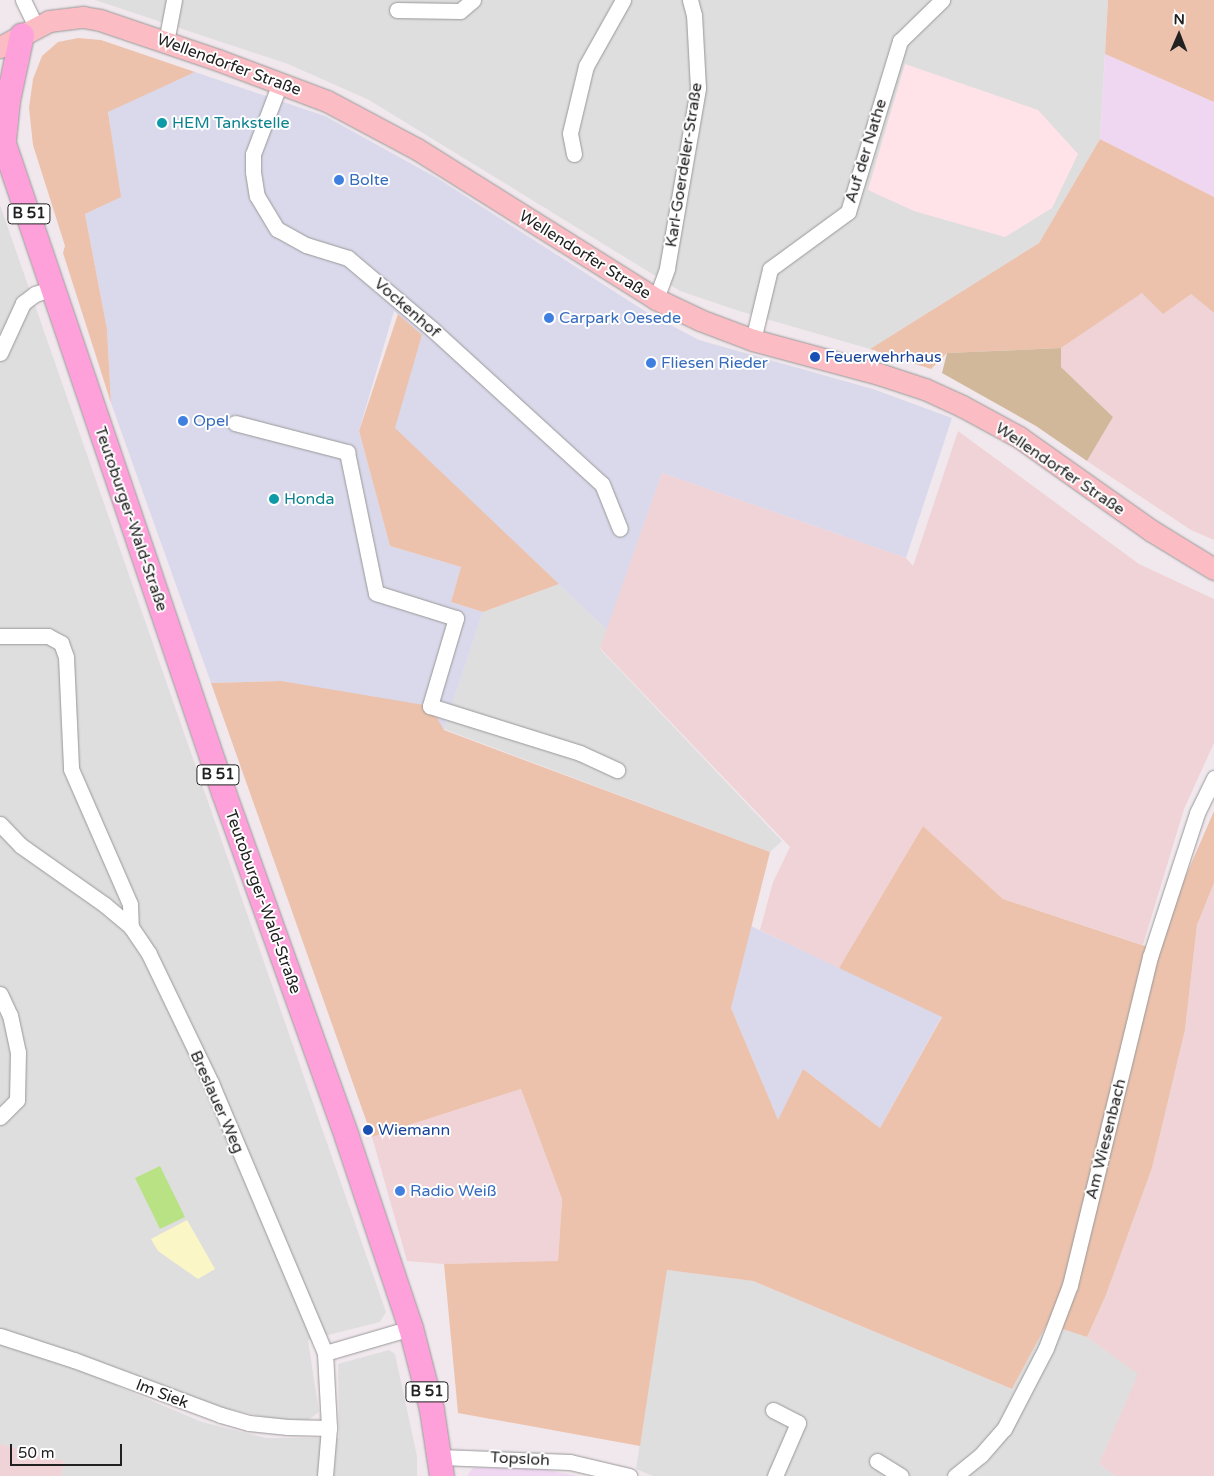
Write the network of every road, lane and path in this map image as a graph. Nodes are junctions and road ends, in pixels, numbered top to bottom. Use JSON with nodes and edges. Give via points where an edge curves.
{"nodes":[{"id":1,"x":23,"y":0,"type":"edge"},
{"id":2,"x":174,"y":0,"type":"edge"},
{"id":3,"x":473,"y":0,"type":"edge"},
{"id":4,"x":623,"y":0,"type":"edge"},
{"id":5,"x":690,"y":0,"type":"edge"},
{"id":6,"x":942,"y":0,"type":"edge"},
{"id":7,"x":397,"y":10,"type":"dead end"},
{"id":8,"x":29,"y":31,"type":"junction"},
{"id":9,"x":166,"y":42,"type":"junction"},
{"id":10,"x":0,"y":47,"type":"edge"},
{"id":11,"x":280,"y":83,"type":"junction"},
{"id":12,"x":2,"y":137,"type":"edge"},
{"id":13,"x":574,"y":154,"type":"dead end"},
{"id":14,"x":53,"y":288,"type":"junction"},
{"id":15,"x":656,"y":299,"type":"junction"},
{"id":16,"x":753,"y":340,"type":"junction"},
{"id":17,"x":0,"y":353,"type":"edge"},
{"id":18,"x":235,"y":423,"type":"dead end"},
{"id":19,"x":620,"y":530,"type":"dead end"},
{"id":20,"x":1214,"y":569,"type":"edge"},
{"id":21,"x":0,"y":636,"type":"edge"},
{"id":22,"x":618,"y":770,"type":"dead end"},
{"id":23,"x":1214,"y":778,"type":"edge"},
{"id":24,"x":0,"y":824,"type":"edge"},
{"id":25,"x":131,"y":926,"type":"junction"},
{"id":26,"x":0,"y":994,"type":"edge"},
{"id":27,"x":0,"y":1116,"type":"edge"},
{"id":28,"x":411,"y":1328,"type":"junction"},
{"id":29,"x":0,"y":1336,"type":"edge"},
{"id":30,"x":325,"y":1352,"type":"junction"},
{"id":31,"x":773,"y":1410,"type":"dead end"},
{"id":32,"x":329,"y":1428,"type":"junction"},
{"id":33,"x":877,"y":1461,"type":"dead end"},
{"id":34,"x":441,"y":1466,"type":"edge"},
{"id":35,"x":325,"y":1476,"type":"edge"},
{"id":36,"x":629,"y":1476,"type":"edge"},
{"id":37,"x":775,"y":1476,"type":"edge"},
{"id":38,"x":902,"y":1476,"type":"edge"},
{"id":39,"x":955,"y":1476,"type":"edge"}],
"edges":[{"from":1,"to":8,"type":"street"},
{"from":2,"to":9,"type":"street"},
{"from":3,"to":7,"type":"street","via":[[460,11]]},
{"from":4,"to":13,"type":"street","via":[[586,66],[570,133]]},
{"from":5,"to":15,"type":"street","name":"Karl-Goerdeler-Straße","via":[[694,15],[698,88],[667,268]]},
{"from":6,"to":16,"type":"street","name":"Auf der Nathe","via":[[900,41],[848,212],[770,269]]},
{"from":8,"to":9,"type":"street","name":"Wellendorfer Straße","via":[[64,18],[83,17]]},
{"from":8,"to":10,"type":"street","name":"Wellendorfer Straße"},
{"from":8,"to":12,"type":"main road","via":[[8,101]]},
{"from":9,"to":11,"type":"street","name":"Wellendorfer Straße"},
{"from":11,"to":15,"type":"street","name":"Wellendorfer Straße","via":[[327,101],[394,136]]},
{"from":11,"to":19,"type":"street","name":"Vockenhof","via":[[253,154],[252,172],[257,196],[277,229],[306,245],[348,258],[432,329],[602,484]]},
{"from":12,"to":14,"type":"main road","name":"Teutoburger-Wald-Straße","number":"B 51"},
{"from":14,"to":17,"type":"street","via":[[35,294],[23,303]]},
{"from":14,"to":28,"type":"main road","name":"Teutoburger-Wald-Straße","number":"B 51","via":[[224,793],[347,1137]]},
{"from":15,"to":16,"type":"street","name":"Wellendorfer Straße"},
{"from":16,"to":20,"type":"street","name":"Wellendorfer Straße","via":[[879,374],[925,389],[962,406],[1019,437],[1152,531]]},
{"from":18,"to":22,"type":"street","via":[[346,452],[376,593],[456,618],[430,706],[580,753]]},
{"from":21,"to":25,"type":"street","via":[[48,636],[61,644],[66,657],[71,769],[130,904]]},
{"from":23,"to":39,"type":"street","name":"Am Wiesenbach","via":[[1197,813],[1150,957],[1070,1285],[1046,1348],[1004,1429],[982,1455]]},
{"from":24,"to":25,"type":"street","name":"Breslauer Weg","via":[[20,845]]},
{"from":25,"to":30,"type":"street","name":"Breslauer Weg","via":[[149,954],[210,1083]]},
{"from":26,"to":27,"type":"street","via":[[10,1015],[18,1052],[17,1100]]},
{"from":28,"to":30,"type":"street"},
{"from":28,"to":34,"type":"main road","name":"Teutoburger-Wald-Straße","number":"B 51","via":[[432,1410]]},
{"from":29,"to":32,"type":"street","name":"Im Siek","via":[[230,1418],[288,1428]]},
{"from":30,"to":32,"type":"street"},
{"from":31,"to":37,"type":"street","via":[[798,1423]]},
{"from":32,"to":35,"type":"street"},
{"from":33,"to":38,"type":"street"},
{"from":34,"to":36,"type":"street","name":"Topsloh","via":[[570,1462]]}]}
